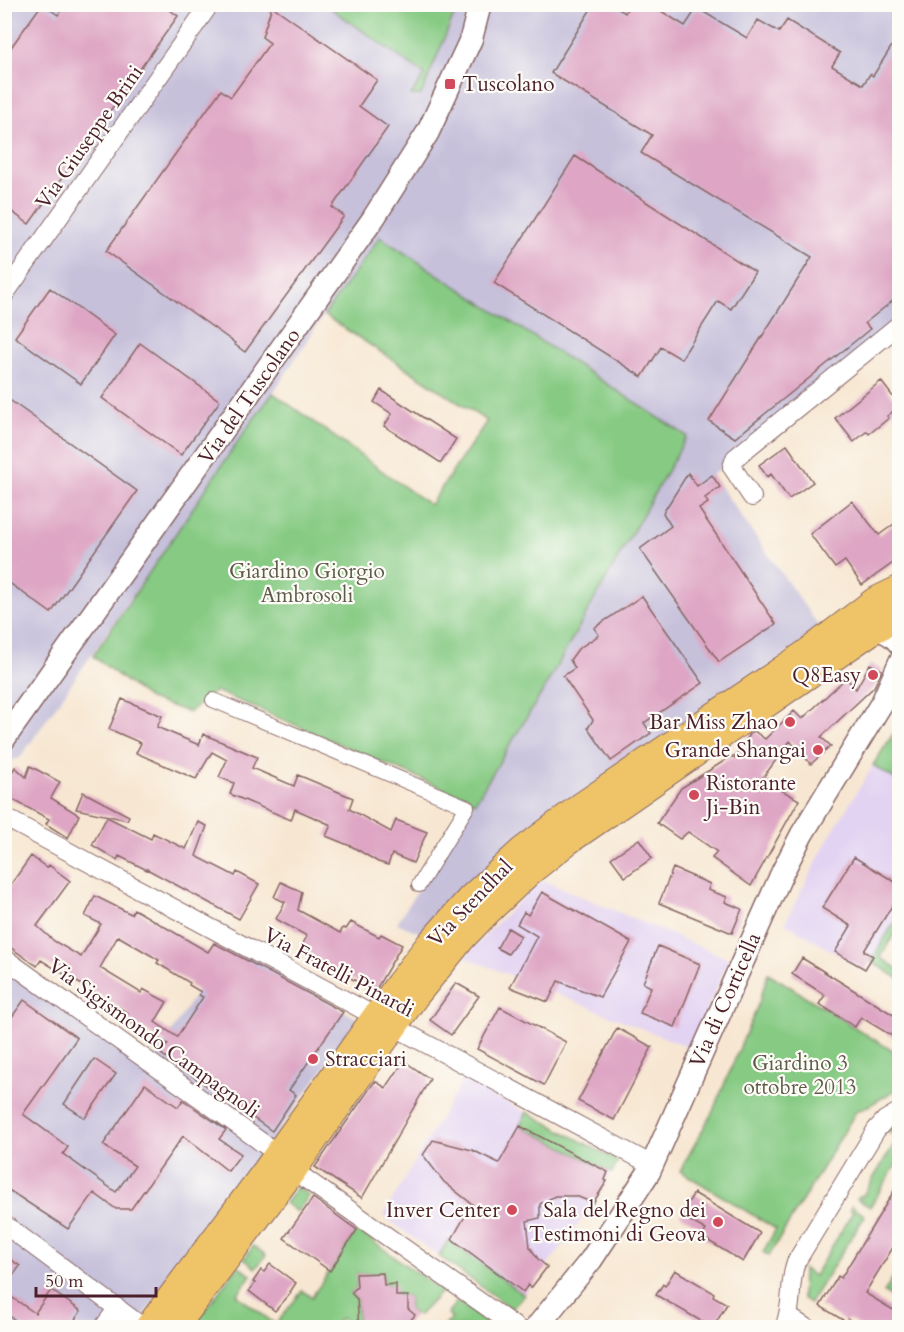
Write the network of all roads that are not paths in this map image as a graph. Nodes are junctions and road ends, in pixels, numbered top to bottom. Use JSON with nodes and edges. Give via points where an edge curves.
{"nodes":[{"id":1,"x":210,"y":4,"type":"edge"},
{"id":2,"x":480,"y":4,"type":"edge"},
{"id":3,"x":497,"y":4,"type":"edge"},
{"id":4,"x":471,"y":39,"type":"junction"},
{"id":5,"x":4,"y":295,"type":"edge"},
{"id":6,"x":900,"y":324,"type":"edge"},
{"id":7,"x":752,"y":497,"type":"dead end"},
{"id":8,"x":900,"y":590,"type":"edge"},
{"id":9,"x":899,"y":621,"type":"edge"},
{"id":10,"x":873,"y":630,"type":"junction"},
{"id":11,"x":900,"y":644,"type":"edge"},
{"id":12,"x":900,"y":662,"type":"edge"},
{"id":13,"x":213,"y":700,"type":"dead end"},
{"id":14,"x":4,"y":739,"type":"edge"},
{"id":15,"x":4,"y":817,"type":"edge"},
{"id":16,"x":419,"y":885,"type":"dead end"},
{"id":17,"x":4,"y":958,"type":"edge"},
{"id":18,"x":384,"y":1021,"type":"junction"},
{"id":19,"x":900,"y":1111,"type":"edge"},
{"id":20,"x":285,"y":1162,"type":"junction"},
{"id":21,"x":652,"y":1165,"type":"junction"},
{"id":22,"x":4,"y":1224,"type":"edge"},
{"id":23,"x":118,"y":1308,"type":"junction"},
{"id":24,"x":787,"y":1321,"type":"edge"},
{"id":25,"x":103,"y":1328,"type":"edge"},
{"id":26,"x":146,"y":1328,"type":"edge"},
{"id":27,"x":174,"y":1328,"type":"edge"},
{"id":28,"x":517,"y":1328,"type":"edge"},
{"id":29,"x":536,"y":1328,"type":"edge"},
{"id":30,"x":810,"y":1328,"type":"edge"}],
"edges":[{"from":1,"to":5,"type":"street","name":"Via Giuseppe Brini"},
{"from":2,"to":4,"type":"street","name":"Via del Tuscolano"},
{"from":3,"to":4,"type":"street","name":"Via del Tuscolano"},
{"from":4,"to":14,"type":"street","name":"Via del Tuscolano","via":[[428,132],[373,219]]},
{"from":6,"to":7,"type":"street","via":[[735,458],[732,467]]},
{"from":8,"to":9,"type":"main road","via":[[895,607]]},
{"from":8,"to":18,"type":"main road","name":"Via Stendhal","via":[[852,617],[804,655],[614,783],[522,851],[441,931]]},
{"from":9,"to":10,"type":"main road","name":"Via Stendhal"},
{"from":10,"to":11,"type":"street","via":[[888,633]]},
{"from":10,"to":18,"type":"main road","name":"Via Stendhal","via":[[546,858],[462,938],[415,996]]},
{"from":12,"to":21,"type":"street","name":"Via di Corticella","via":[[884,701],[783,871]]},
{"from":13,"to":16,"type":"street","via":[[467,807]]},
{"from":15,"to":18,"type":"street","name":"Via Fratelli Pinardi"},
{"from":17,"to":20,"type":"street","name":"Via Sigismondo Campagnoli"},
{"from":18,"to":20,"type":"main road","name":"Via Stendhal"},
{"from":18,"to":21,"type":"street","name":"Via Fratelli Pinardi"},
{"from":19,"to":24,"type":"street","via":[[876,1130],[796,1262]]},
{"from":20,"to":26,"type":"main road","name":"Via Stendhal"},
{"from":20,"to":27,"type":"main road","name":"Via Stendhal"},
{"from":20,"to":28,"type":"street","name":"Via Sigismondo Campagnoli"},
{"from":21,"to":29,"type":"street","name":"Via di Corticella","via":[[591,1260]]},
{"from":22,"to":23,"type":"street"},
{"from":23,"to":25,"type":"street"},
{"from":23,"to":26,"type":"street"},
{"from":24,"to":30,"type":"street"}]}
